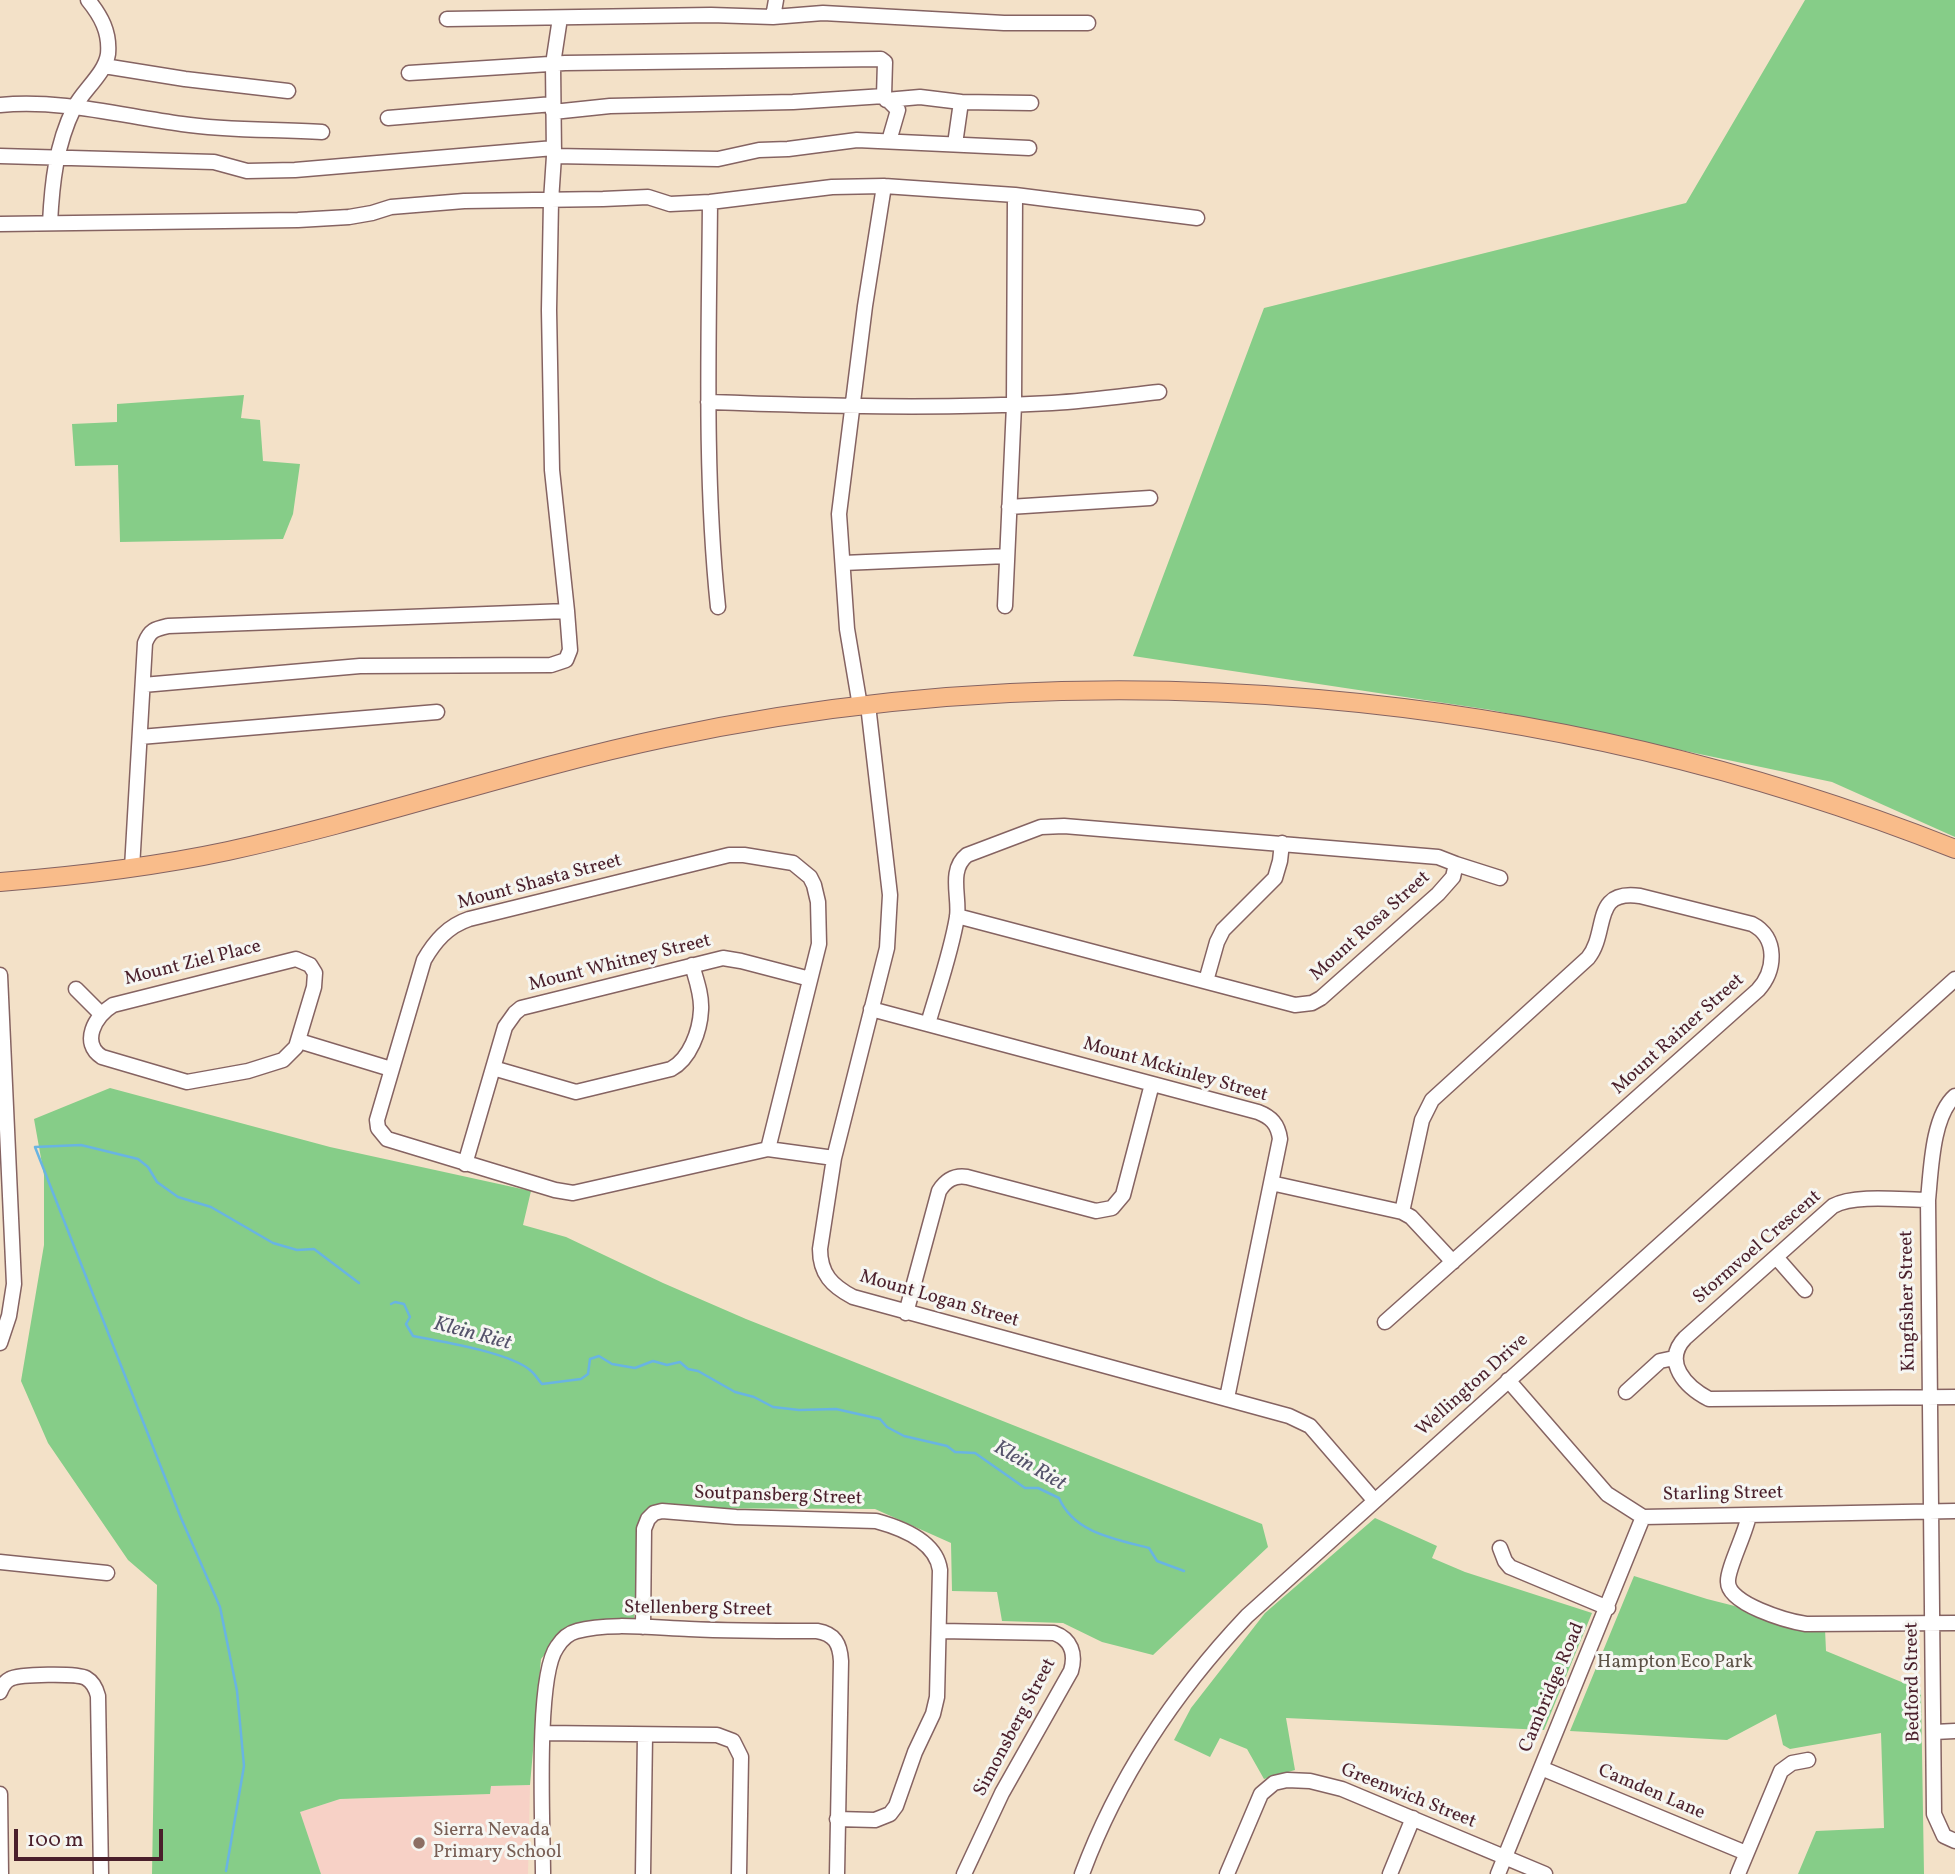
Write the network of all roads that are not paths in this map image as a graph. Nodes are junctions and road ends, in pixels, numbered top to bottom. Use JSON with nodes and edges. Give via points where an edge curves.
{"nodes":[{"id":1,"x":88,"y":0,"type":"edge"},
{"id":2,"x":776,"y":0,"type":"edge"},
{"id":3,"x":773,"y":17,"type":"junction"},
{"id":4,"x":560,"y":18,"type":"junction"},
{"id":5,"x":447,"y":19,"type":"dead end"},
{"id":6,"x":1088,"y":23,"type":"dead end"},
{"id":7,"x":553,"y":64,"type":"junction"},
{"id":8,"x":104,"y":66,"type":"junction"},
{"id":9,"x":409,"y":73,"type":"dead end"},
{"id":10,"x":288,"y":91,"type":"dead end"},
{"id":11,"x":885,"y":98,"type":"junction"},
{"id":12,"x":961,"y":102,"type":"junction"},
{"id":13,"x":1031,"y":103,"type":"dead end"},
{"id":14,"x":0,"y":105,"type":"edge"},
{"id":15,"x":74,"y":107,"type":"junction"},
{"id":16,"x":553,"y":108,"type":"junction"},
{"id":17,"x":387,"y":118,"type":"dead end"},
{"id":18,"x":322,"y":132,"type":"dead end"},
{"id":19,"x":889,"y":141,"type":"junction"},
{"id":20,"x":955,"y":144,"type":"junction"},
{"id":21,"x":1029,"y":148,"type":"dead end"},
{"id":22,"x":554,"y":152,"type":"junction"},
{"id":23,"x":0,"y":156,"type":"edge"},
{"id":24,"x":56,"y":157,"type":"junction"},
{"id":25,"x":884,"y":186,"type":"junction"},
{"id":26,"x":1015,"y":195,"type":"junction"},
{"id":27,"x":551,"y":201,"type":"junction"},
{"id":28,"x":710,"y":202,"type":"junction"},
{"id":29,"x":1197,"y":218,"type":"dead end"},
{"id":30,"x":50,"y":223,"type":"junction"},
{"id":31,"x":0,"y":224,"type":"edge"},
{"id":32,"x":1159,"y":392,"type":"dead end"},
{"id":33,"x":708,"y":402,"type":"junction"},
{"id":34,"x":1014,"y":404,"type":"junction"},
{"id":35,"x":854,"y":407,"type":"junction"},
{"id":36,"x":1150,"y":498,"type":"dead end"},
{"id":37,"x":1009,"y":507,"type":"junction"},
{"id":38,"x":1007,"y":556,"type":"junction"},
{"id":39,"x":843,"y":563,"type":"junction"},
{"id":40,"x":1005,"y":606,"type":"dead end"},
{"id":41,"x":718,"y":607,"type":"dead end"},
{"id":42,"x":567,"y":611,"type":"junction"},
{"id":43,"x":143,"y":685,"type":"junction"},
{"id":44,"x":864,"y":706,"type":"junction"},
{"id":45,"x":437,"y":712,"type":"dead end"},
{"id":46,"x":139,"y":737,"type":"junction"},
{"id":47,"x":1282,"y":843,"type":"junction"},
{"id":48,"x":1955,"y":849,"type":"edge"},
{"id":49,"x":1456,"y":864,"type":"junction"},
{"id":50,"x":132,"y":867,"type":"junction"},
{"id":51,"x":1500,"y":878,"type":"dead end"},
{"id":52,"x":0,"y":883,"type":"edge"},
{"id":53,"x":957,"y":916,"type":"junction"},
{"id":54,"x":692,"y":965,"type":"junction"},
{"id":55,"x":0,"y":975,"type":"edge"},
{"id":56,"x":810,"y":979,"type":"junction"},
{"id":57,"x":1955,"y":979,"type":"edge"},
{"id":58,"x":1206,"y":981,"type":"junction"},
{"id":59,"x":76,"y":989,"type":"dead end"},
{"id":60,"x":871,"y":1009,"type":"junction"},
{"id":61,"x":101,"y":1014,"type":"junction"},
{"id":62,"x":928,"y":1024,"type":"junction"},
{"id":63,"x":299,"y":1041,"type":"junction"},
{"id":64,"x":493,"y":1068,"type":"junction"},
{"id":65,"x":391,"y":1069,"type":"junction"},
{"id":66,"x":1152,"y":1084,"type":"junction"},
{"id":67,"x":1955,"y":1096,"type":"edge"},
{"id":68,"x":768,"y":1149,"type":"junction"},
{"id":69,"x":834,"y":1158,"type":"junction"},
{"id":70,"x":465,"y":1164,"type":"junction"},
{"id":71,"x":1271,"y":1183,"type":"junction"},
{"id":72,"x":1928,"y":1200,"type":"junction"},
{"id":73,"x":1402,"y":1212,"type":"junction"},
{"id":74,"x":1776,"y":1256,"type":"junction"},
{"id":75,"x":1453,"y":1262,"type":"junction"},
{"id":76,"x":1805,"y":1290,"type":"dead end"},
{"id":77,"x":906,"y":1313,"type":"junction"},
{"id":78,"x":1385,"y":1322,"type":"dead end"},
{"id":79,"x":0,"y":1343,"type":"edge"},
{"id":80,"x":1674,"y":1358,"type":"junction"},
{"id":81,"x":1508,"y":1380,"type":"junction"},
{"id":82,"x":1626,"y":1392,"type":"dead end"},
{"id":83,"x":1930,"y":1397,"type":"junction"},
{"id":84,"x":1955,"y":1397,"type":"edge"},
{"id":85,"x":1227,"y":1398,"type":"junction"},
{"id":86,"x":1374,"y":1500,"type":"junction"},
{"id":87,"x":1955,"y":1511,"type":"edge"},
{"id":88,"x":1931,"y":1512,"type":"junction"},
{"id":89,"x":1749,"y":1515,"type":"junction"},
{"id":90,"x":1643,"y":1517,"type":"junction"},
{"id":91,"x":1500,"y":1548,"type":"dead end"},
{"id":92,"x":0,"y":1562,"type":"edge"},
{"id":93,"x":107,"y":1573,"type":"dead end"},
{"id":94,"x":1608,"y":1608,"type":"junction"},
{"id":95,"x":1933,"y":1623,"type":"junction"},
{"id":96,"x":1955,"y":1623,"type":"edge"},
{"id":97,"x":643,"y":1627,"type":"junction"},
{"id":98,"x":940,"y":1630,"type":"junction"},
{"id":99,"x":0,"y":1692,"type":"edge"},
{"id":100,"x":1955,"y":1731,"type":"edge"},
{"id":101,"x":1934,"y":1732,"type":"junction"},
{"id":102,"x":543,"y":1733,"type":"junction"},
{"id":103,"x":645,"y":1735,"type":"junction"},
{"id":104,"x":1808,"y":1760,"type":"dead end"},
{"id":105,"x":1541,"y":1768,"type":"junction"},
{"id":106,"x":0,"y":1794,"type":"edge"},
{"id":107,"x":1413,"y":1818,"type":"junction"},
{"id":108,"x":838,"y":1819,"type":"junction"},
{"id":109,"x":1955,"y":1841,"type":"edge"},
{"id":110,"x":1746,"y":1853,"type":"junction"},
{"id":111,"x":1505,"y":1857,"type":"junction"},
{"id":112,"x":1,"y":1874,"type":"edge"},
{"id":113,"x":101,"y":1874,"type":"edge"},
{"id":114,"x":543,"y":1874,"type":"edge"},
{"id":115,"x":643,"y":1874,"type":"edge"},
{"id":116,"x":739,"y":1874,"type":"edge"},
{"id":117,"x":837,"y":1874,"type":"edge"},
{"id":118,"x":964,"y":1874,"type":"edge"},
{"id":119,"x":1082,"y":1874,"type":"edge"},
{"id":120,"x":1227,"y":1874,"type":"edge"},
{"id":121,"x":1390,"y":1874,"type":"edge"},
{"id":122,"x":1498,"y":1874,"type":"edge"},
{"id":123,"x":1545,"y":1874,"type":"edge"},
{"id":124,"x":1738,"y":1874,"type":"edge"}],
"edges":[{"from":1,"to":8,"type":"street","via":[[104,20],[108,46]]},
{"from":2,"to":3,"type":"street"},
{"from":3,"to":4,"type":"street"},
{"from":3,"to":6,"type":"street","via":[[824,13]]},
{"from":4,"to":5,"type":"street"},
{"from":4,"to":7,"type":"street"},
{"from":7,"to":9,"type":"street"},
{"from":7,"to":11,"type":"street","via":[[881,59],[885,62]]},
{"from":7,"to":16,"type":"street"},
{"from":8,"to":10,"type":"street"},
{"from":8,"to":15,"type":"street"},
{"from":11,"to":12,"type":"street"},
{"from":11,"to":16,"type":"street"},
{"from":11,"to":19,"type":"street","via":[[898,110]]},
{"from":12,"to":13,"type":"street"},
{"from":12,"to":20,"type":"street"},
{"from":14,"to":15,"type":"street"},
{"from":15,"to":18,"type":"street","via":[[186,125]]},
{"from":15,"to":24,"type":"street"},
{"from":16,"to":17,"type":"street"},
{"from":16,"to":22,"type":"street"},
{"from":19,"to":20,"type":"street"},
{"from":19,"to":22,"type":"street","via":[[759,150],[718,159]]},
{"from":20,"to":21,"type":"street"},
{"from":22,"to":24,"type":"street","via":[[247,171],[214,162]]},
{"from":22,"to":27,"type":"street"},
{"from":23,"to":24,"type":"street"},
{"from":24,"to":30,"type":"street"},
{"from":25,"to":26,"type":"street"},
{"from":25,"to":28,"type":"street","via":[[832,187]]},
{"from":25,"to":35,"type":"street","name":"Mount Logan Street"},
{"from":26,"to":29,"type":"street"},
{"from":26,"to":34,"type":"street"},
{"from":27,"to":28,"type":"street","via":[[648,197],[670,204]]},
{"from":27,"to":30,"type":"street","via":[[423,203],[349,217],[299,220]]},
{"from":27,"to":42,"type":"street","via":[[552,470]]},
{"from":28,"to":33,"type":"street"},
{"from":30,"to":31,"type":"street"},
{"from":32,"to":34,"type":"street"},
{"from":33,"to":35,"type":"street"},
{"from":33,"to":41,"type":"street"},
{"from":34,"to":35,"type":"street"},
{"from":34,"to":37,"type":"street"},
{"from":35,"to":39,"type":"street","name":"Mount Logan Street","via":[[839,513]]},
{"from":36,"to":37,"type":"street"},
{"from":37,"to":38,"type":"street"},
{"from":38,"to":39,"type":"street"},
{"from":38,"to":40,"type":"street"},
{"from":39,"to":44,"type":"street","name":"Mount Logan Street","via":[[846,629]]},
{"from":42,"to":43,"type":"street","via":[[168,626],[149,633]]},
{"from":42,"to":43,"type":"street","via":[[570,650],[559,663],[360,666]]},
{"from":43,"to":46,"type":"street"},
{"from":44,"to":48,"type":"main road","via":[[1059,692],[1204,692],[1437,713],[1685,762],[1790,791]]},
{"from":44,"to":50,"type":"main road","via":[[665,738],[229,851]]},
{"from":44,"to":60,"type":"street","name":"Mount Logan Street","via":[[883,824],[890,915]]},
{"from":45,"to":46,"type":"street"},
{"from":46,"to":50,"type":"street"},
{"from":47,"to":49,"type":"street","name":"Mount Rosa Street","via":[[1438,857]]},
{"from":47,"to":53,"type":"street","name":"Mount Rosa Street","via":[[1064,825],[1041,827],[962,858],[956,873]]},
{"from":47,"to":58,"type":"street","via":[[1271,884],[1223,930]]},
{"from":49,"to":51,"type":"street"},
{"from":49,"to":58,"type":"street","name":"Mount Rosa Street","via":[[1447,885],[1312,1003],[1295,1005]]},
{"from":50,"to":52,"type":"main road"},
{"from":53,"to":58,"type":"street","name":"Mount Rosa Street"},
{"from":53,"to":62,"type":"street","name":"Mount Rosa Street"},
{"from":54,"to":56,"type":"street","name":"Mount Whitney Street","via":[[723,958]]},
{"from":54,"to":64,"type":"street","name":"Mount Whitney Street","via":[[522,1008],[505,1027]]},
{"from":54,"to":64,"type":"street","via":[[701,1011],[689,1051],[671,1069],[576,1093]]},
{"from":55,"to":79,"type":"street","via":[[14,1284]]},
{"from":56,"to":65,"type":"street","name":"Mount Shasta Street","via":[[820,930],[810,877],[793,863],[729,855],[456,924],[424,960]]},
{"from":56,"to":68,"type":"street","name":"Mount Shasta Street"},
{"from":57,"to":81,"type":"street","name":"Wellington Drive"},
{"from":59,"to":61,"type":"street"},
{"from":60,"to":62,"type":"street","name":"Mount Mckinley Street"},
{"from":60,"to":69,"type":"street","name":"Mount Logan Street"},
{"from":61,"to":63,"type":"street","via":[[91,1035],[98,1055],[187,1082],[271,1065],[290,1054]]},
{"from":61,"to":63,"type":"street","name":"Mount Ziel Place","via":[[124,1000],[301,960],[310,965],[316,978]]},
{"from":62,"to":66,"type":"street","name":"Mount Mckinley Street"},
{"from":63,"to":65,"type":"street"},
{"from":64,"to":70,"type":"street","name":"Mount Whitney Street"},
{"from":65,"to":70,"type":"street","name":"Mount Shasta Street","via":[[377,1120],[381,1133],[398,1144]]},
{"from":66,"to":71,"type":"street","name":"Mount Mckinley Street","via":[[1273,1120],[1280,1139]]},
{"from":66,"to":77,"type":"street","via":[[1123,1195],[1112,1208],[1096,1211],[967,1177],[946,1182],[939,1191]]},
{"from":67,"to":72,"type":"street","name":"Kingfisher Street","via":[[1941,1115]]},
{"from":68,"to":69,"type":"street","name":"Mount Shasta Street"},
{"from":68,"to":70,"type":"street","name":"Mount Shasta Street","via":[[573,1193]]},
{"from":69,"to":77,"type":"street","name":"Mount Logan Street","via":[[820,1249],[825,1274],[853,1297]]},
{"from":71,"to":73,"type":"street"},
{"from":71,"to":85,"type":"street","name":"Mount Mckinley Street"},
{"from":72,"to":74,"type":"street","name":"Stormvoel Crescent","via":[[1842,1201]]},
{"from":72,"to":83,"type":"street","name":"Kingfisher Street"},
{"from":73,"to":75,"type":"street"},
{"from":73,"to":75,"type":"street","name":"Mount Rainer Street","via":[[1422,1119],[1432,1100],[1588,958],[1614,898],[1640,896],[1760,927],[1773,959],[1765,983]]},
{"from":74,"to":76,"type":"street"},
{"from":74,"to":80,"type":"street","name":"Stormvoel Crescent","via":[[1685,1338]]},
{"from":75,"to":78,"type":"street","name":"Mount Rainer Street"},
{"from":77,"to":85,"type":"street","name":"Mount Logan Street"},
{"from":80,"to":82,"type":"street","name":"Stormvoel Crescent","via":[[1655,1364]]},
{"from":80,"to":83,"type":"street","via":[[1678,1370],[1709,1399]]},
{"from":81,"to":86,"type":"street","name":"Wellington Drive"},
{"from":81,"to":90,"type":"street","name":"Starling Street","via":[[1607,1494]]},
{"from":83,"to":84,"type":"street"},
{"from":83,"to":88,"type":"street","name":"Kingfisher Street"},
{"from":85,"to":86,"type":"street","name":"Mount Logan Street","via":[[1310,1426]]},
{"from":86,"to":119,"type":"street","name":"Wellington Drive","via":[[1266,1597],[1191,1680],[1139,1755]]},
{"from":87,"to":88,"type":"street","name":"Starling Street"},
{"from":88,"to":89,"type":"street","name":"Starling Street"},
{"from":88,"to":95,"type":"street","name":"Bedford Street"},
{"from":89,"to":90,"type":"street","name":"Starling Street"},
{"from":89,"to":95,"type":"street","via":[[1728,1583],[1738,1600],[1806,1624]]},
{"from":90,"to":94,"type":"street","name":"Cambridge Road"},
{"from":91,"to":94,"type":"street","via":[[1510,1567]]},
{"from":92,"to":93,"type":"street"},
{"from":94,"to":105,"type":"street","name":"Cambridge Road"},
{"from":95,"to":96,"type":"street"},
{"from":95,"to":101,"type":"street","name":"Bedford Street"},
{"from":97,"to":98,"type":"street","name":"Soutpansberg Street","via":[[645,1524],[654,1513],[674,1511],[864,1519],[887,1524],[926,1543],[936,1555]]},
{"from":97,"to":102,"type":"street","name":"Stellenberg Street","via":[[580,1630],[561,1642],[550,1661]]},
{"from":97,"to":108,"type":"street","name":"Stellenberg Street","via":[[817,1631],[835,1639],[841,1649]]},
{"from":98,"to":108,"type":"street","name":"Soutpansberg Street","via":[[936,1705],[896,1806],[883,1819]]},
{"from":98,"to":118,"type":"street","name":"Simonsberg Street","via":[[1054,1633],[1063,1636],[1074,1656],[1071,1671],[1002,1793]]},
{"from":99,"to":113,"type":"street","via":[[14,1678],[75,1676],[95,1686]]},
{"from":100,"to":101,"type":"street"},
{"from":101,"to":109,"type":"street","name":"Bedford Street","via":[[1934,1814],[1944,1836]]},
{"from":102,"to":103,"type":"street"},
{"from":102,"to":114,"type":"street","name":"Stellenberg Street"},
{"from":103,"to":115,"type":"street"},
{"from":103,"to":116,"type":"street","via":[[717,1735],[736,1745],[741,1757]]},
{"from":104,"to":110,"type":"street","via":[[1781,1771]]},
{"from":105,"to":110,"type":"street","name":"Camden Lane"},
{"from":105,"to":111,"type":"street","name":"Cambridge Road"},
{"from":106,"to":112,"type":"street"},
{"from":107,"to":111,"type":"street","name":"Greenwich Street"},
{"from":107,"to":120,"type":"street","name":"Greenwich Street","via":[[1320,1783],[1274,1783],[1261,1794]]},
{"from":107,"to":121,"type":"street"},
{"from":108,"to":117,"type":"street","name":"Stellenberg Street"},
{"from":110,"to":124,"type":"street"},
{"from":111,"to":122,"type":"street","name":"Cambridge Road"},
{"from":111,"to":123,"type":"street","name":"Greenwich Street"}]}
